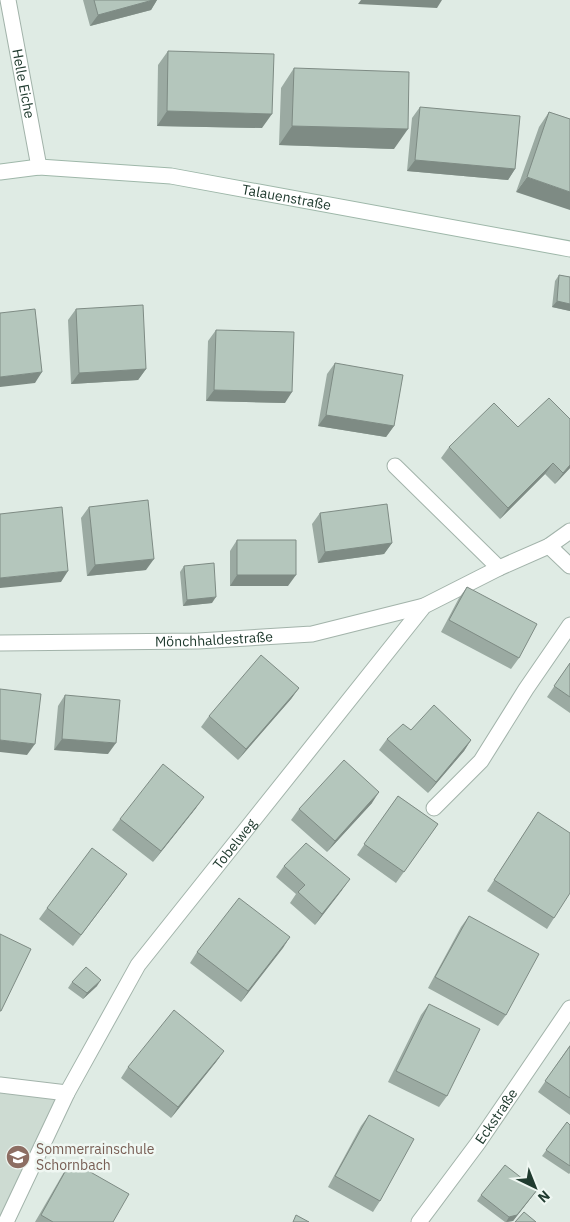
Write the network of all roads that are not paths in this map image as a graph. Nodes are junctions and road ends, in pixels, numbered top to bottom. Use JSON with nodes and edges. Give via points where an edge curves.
{"nodes":[{"id":1,"x":8,"y":0,"type":"edge"},
{"id":2,"x":39,"y":167,"type":"junction"},
{"id":3,"x":0,"y":172,"type":"edge"},
{"id":4,"x":570,"y":249,"type":"edge"},
{"id":5,"x":395,"y":466,"type":"dead end"},
{"id":6,"x":570,"y":531,"type":"edge"},
{"id":7,"x":549,"y":546,"type":"junction"},
{"id":8,"x":570,"y":566,"type":"edge"},
{"id":9,"x":499,"y":568,"type":"junction"},
{"id":10,"x":424,"y":606,"type":"junction"},
{"id":11,"x":570,"y":625,"type":"edge"},
{"id":12,"x":0,"y":642,"type":"edge"},
{"id":13,"x":434,"y":808,"type":"dead end"},
{"id":14,"x":570,"y":1008,"type":"edge"},
{"id":15,"x":0,"y":1085,"type":"edge"},
{"id":16,"x":67,"y":1093,"type":"junction"},
{"id":17,"x":6,"y":1222,"type":"edge"},
{"id":18,"x":419,"y":1222,"type":"edge"}],
"edges":[{"from":1,"to":2,"type":"street","name":"Helle Eiche"},
{"from":2,"to":3,"type":"street","name":"Talauenstraße"},
{"from":2,"to":4,"type":"street","name":"Talauenstraße","via":[[171,176]]},
{"from":5,"to":9,"type":"street"},
{"from":6,"to":7,"type":"street","name":"Tobelweg"},
{"from":7,"to":8,"type":"street"},
{"from":7,"to":9,"type":"street","name":"Tobelweg"},
{"from":9,"to":10,"type":"street","name":"Tobelweg"},
{"from":10,"to":12,"type":"street","name":"Mönchhaldestraße","via":[[312,634],[198,641]]},
{"from":10,"to":16,"type":"street","name":"Tobelweg","via":[[138,965]]},
{"from":11,"to":13,"type":"street","via":[[481,761]]},
{"from":14,"to":18,"type":"street","name":"Eckstraße","via":[[478,1143]]},
{"from":15,"to":16,"type":"street"},
{"from":16,"to":17,"type":"street","name":"Tobelweg"}]}
